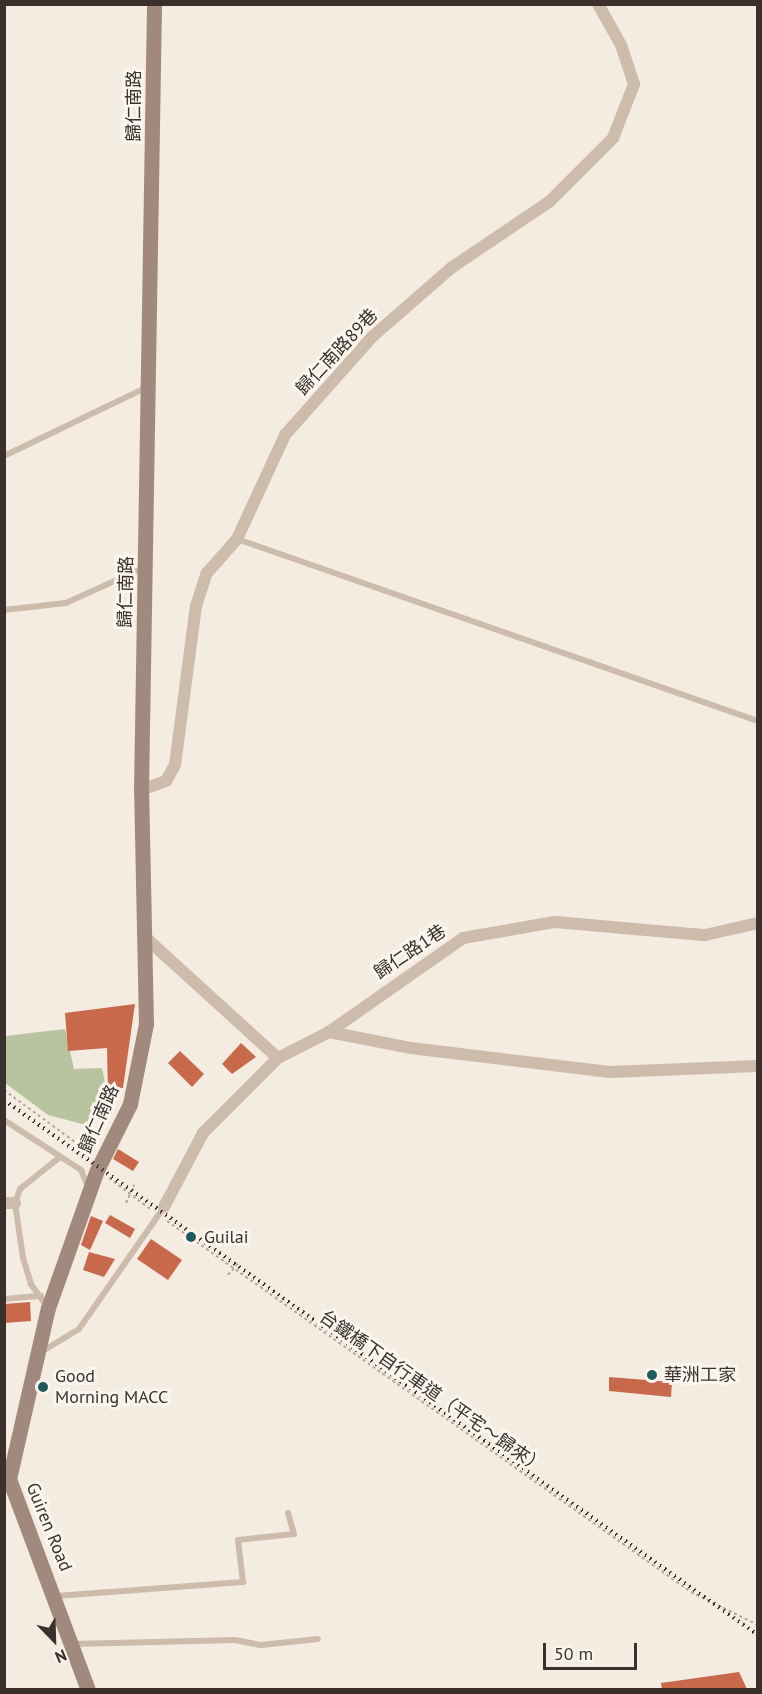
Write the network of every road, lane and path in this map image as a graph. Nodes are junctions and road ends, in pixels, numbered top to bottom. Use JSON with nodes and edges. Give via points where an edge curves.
{"nodes":[{"id":1,"x":154,"y":4,"type":"edge"},
{"id":2,"x":598,"y":4,"type":"edge"},
{"id":3,"x":151,"y":385,"type":"junction"},
{"id":4,"x":4,"y":456,"type":"edge"},
{"id":5,"x":237,"y":539,"type":"junction"},
{"id":6,"x":147,"y":566,"type":"junction"},
{"id":7,"x":4,"y":610,"type":"edge"},
{"id":8,"x":758,"y":721,"type":"edge"},
{"id":9,"x":141,"y":790,"type":"junction"},
{"id":10,"x":758,"y":923,"type":"edge"},
{"id":11,"x":146,"y":938,"type":"junction"},
{"id":12,"x":329,"y":1032,"type":"junction"},
{"id":13,"x":278,"y":1058,"type":"junction"},
{"id":14,"x":758,"y":1066,"type":"edge"},
{"id":15,"x":4,"y":1090,"type":"edge"},
{"id":16,"x":4,"y":1120,"type":"edge"},
{"id":17,"x":60,"y":1157,"type":"junction"},
{"id":18,"x":100,"y":1166,"type":"junction"},
{"id":19,"x":134,"y":1185,"type":"dead end"},
{"id":20,"x":90,"y":1191,"type":"junction"},
{"id":21,"x":130,"y":1194,"type":"junction"},
{"id":22,"x":10,"y":1203,"type":"edge"},
{"id":23,"x":126,"y":1203,"type":"dead end"},
{"id":24,"x":161,"y":1210,"type":"junction"},
{"id":25,"x":240,"y":1261,"type":"dead end"},
{"id":26,"x":234,"y":1268,"type":"junction"},
{"id":27,"x":228,"y":1275,"type":"dead end"},
{"id":28,"x":4,"y":1299,"type":"edge"},
{"id":29,"x":44,"y":1302,"type":"junction"},
{"id":30,"x":38,"y":1353,"type":"junction"},
{"id":31,"x":7,"y":1479,"type":"edge"},
{"id":32,"x":288,"y":1514,"type":"dead end"},
{"id":33,"x":56,"y":1596,"type":"junction"},
{"id":34,"x":758,"y":1625,"type":"edge"},
{"id":35,"x":318,"y":1639,"type":"dead end"},
{"id":36,"x":73,"y":1644,"type":"junction"},
{"id":37,"x":88,"y":1689,"type":"edge"}],
"edges":[{"from":1,"to":3,"type":"street","name":"歸仁南路"},
{"from":2,"to":5,"type":"street","name":"歸仁南路89巷","via":[[621,45],[634,84],[613,138],[549,202],[451,268],[372,337],[285,435]]},
{"from":3,"to":4,"type":"lane"},
{"from":3,"to":6,"type":"street","name":"歸仁南路"},
{"from":5,"to":8,"type":"lane"},
{"from":5,"to":9,"type":"street","name":"歸仁南路89巷","via":[[207,573],[196,606],[175,765],[166,781]]},
{"from":6,"to":7,"type":"lane","via":[[66,603]]},
{"from":6,"to":9,"type":"street","name":"歸仁南路"},
{"from":9,"to":11,"type":"street","name":"歸仁南路"},
{"from":10,"to":12,"type":"street","name":"歸仁路1巷","via":[[705,935],[555,922],[507,926],[463,938]]},
{"from":11,"to":13,"type":"street"},
{"from":11,"to":18,"type":"street","name":"歸仁南路","via":[[142,1064],[130,1104]]},
{"from":12,"to":13,"type":"street","name":"歸仁路1巷"},
{"from":12,"to":14,"type":"street","via":[[411,1048],[610,1072]]},
{"from":13,"to":24,"type":"street","name":"歸仁路1巷","via":[[203,1133]]},
{"from":15,"to":18,"type":"path","name":"台鐵橋下自行車道（平宅～歸來）"},
{"from":16,"to":17,"type":"lane"},
{"from":17,"to":20,"type":"lane","via":[[81,1170]]},
{"from":17,"to":22,"type":"lane","via":[[20,1189]]},
{"from":18,"to":20,"type":"street","name":"Guiren Road"},
{"from":18,"to":21,"type":"path","name":"台鐵橋下自行車道（平宅～歸來）"},
{"from":19,"to":21,"type":"path"},
{"from":20,"to":29,"type":"street","name":"Guiren Road"},
{"from":21,"to":23,"type":"path"},
{"from":21,"to":24,"type":"path","name":"台鐵橋下自行車道（平宅～歸來）"},
{"from":22,"to":29,"type":"lane","via":[[23,1258]]},
{"from":24,"to":26,"type":"path","name":"台鐵橋下自行車道（平宅～歸來）"},
{"from":24,"to":30,"type":"lane","name":"歸仁路1巷","via":[[79,1329]]},
{"from":25,"to":26,"type":"path"},
{"from":26,"to":27,"type":"path"},
{"from":26,"to":34,"type":"path","name":"台鐵橋下自行車道（平宅～歸來）","via":[[691,1592]]},
{"from":28,"to":29,"type":"lane"},
{"from":29,"to":30,"type":"street","name":"Guiren Road"},
{"from":30,"to":31,"type":"street","name":"Guiren Road"},
{"from":31,"to":33,"type":"street","name":"Guiren Road"},
{"from":32,"to":33,"type":"lane","via":[[294,1534],[238,1540],[243,1582]]},
{"from":33,"to":36,"type":"street","name":"Guiren Road"},
{"from":35,"to":36,"type":"lane","via":[[261,1645],[235,1640]]},
{"from":36,"to":37,"type":"street","name":"Guiren Road"}]}
